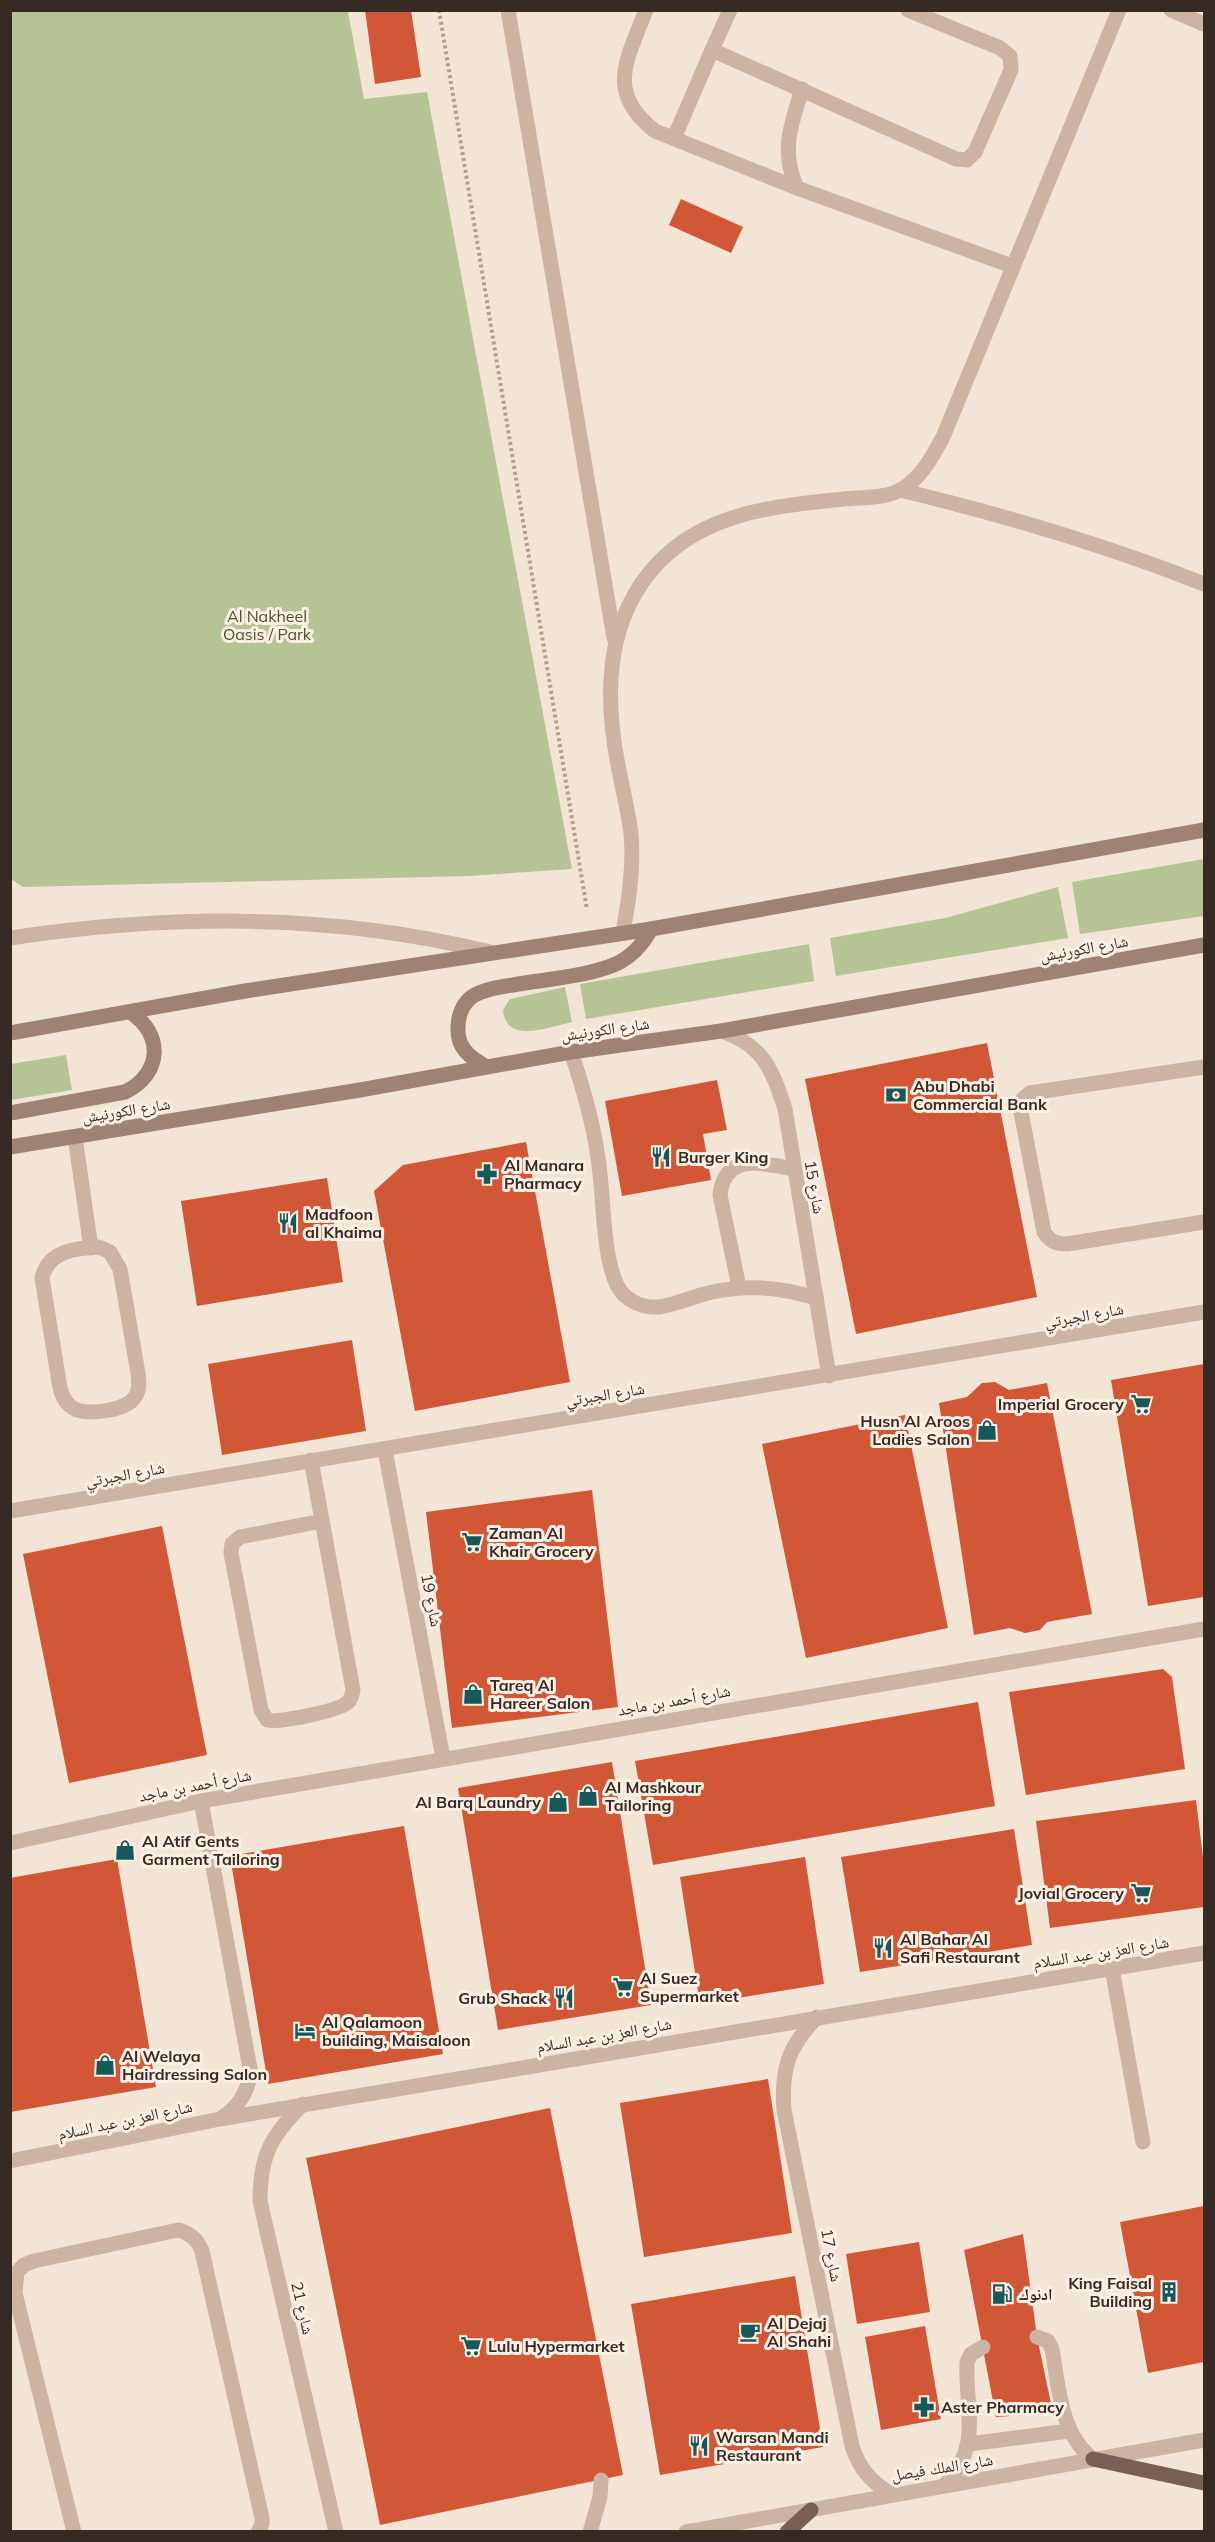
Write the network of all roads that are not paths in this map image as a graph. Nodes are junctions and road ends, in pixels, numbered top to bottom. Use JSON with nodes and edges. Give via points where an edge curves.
{"nodes":[{"id":1,"x":508,"y":10,"type":"edge"},
{"id":2,"x":646,"y":10,"type":"edge"},
{"id":3,"x":730,"y":10,"type":"edge"},
{"id":4,"x":908,"y":10,"type":"edge"},
{"id":5,"x":1119,"y":10,"type":"edge"},
{"id":6,"x":1171,"y":10,"type":"edge"},
{"id":7,"x":1204,"y":24,"type":"edge"},
{"id":8,"x":712,"y":50,"type":"junction"},
{"id":9,"x":802,"y":88,"type":"junction"},
{"id":10,"x":674,"y":138,"type":"junction"},
{"id":11,"x":797,"y":188,"type":"junction"},
{"id":12,"x":1012,"y":266,"type":"junction"},
{"id":13,"x":900,"y":490,"type":"junction"},
{"id":14,"x":1204,"y":584,"type":"edge"},
{"id":15,"x":615,"y":639,"type":"junction"},
{"id":16,"x":1204,"y":830,"type":"edge"},
{"id":17,"x":651,"y":928,"type":"junction"},
{"id":18,"x":622,"y":932,"type":"junction"},
{"id":19,"x":10,"y":938,"type":"edge"},
{"id":20,"x":1204,"y":945,"type":"edge"},
{"id":21,"x":490,"y":952,"type":"junction"},
{"id":22,"x":130,"y":1012,"type":"junction"},
{"id":23,"x":721,"y":1031,"type":"junction"},
{"id":24,"x":10,"y":1033,"type":"edge"},
{"id":25,"x":571,"y":1052,"type":"junction"},
{"id":26,"x":485,"y":1066,"type":"junction"},
{"id":27,"x":1204,"y":1067,"type":"edge"},
{"id":28,"x":10,"y":1113,"type":"edge"},
{"id":29,"x":75,"y":1137,"type":"junction"},
{"id":30,"x":10,"y":1147,"type":"edge"},
{"id":31,"x":794,"y":1169,"type":"junction"},
{"id":32,"x":1204,"y":1222,"type":"edge"},
{"id":33,"x":91,"y":1248,"type":"junction"},
{"id":34,"x":740,"y":1287,"type":"junction"},
{"id":35,"x":816,"y":1298,"type":"junction"},
{"id":36,"x":1204,"y":1312,"type":"edge"},
{"id":37,"x":830,"y":1376,"type":"junction"},
{"id":38,"x":385,"y":1450,"type":"junction"},
{"id":39,"x":310,"y":1460,"type":"junction"},
{"id":40,"x":13,"y":1509,"type":"edge"},
{"id":41,"x":322,"y":1521,"type":"junction"},
{"id":42,"x":1204,"y":1629,"type":"edge"},
{"id":43,"x":443,"y":1758,"type":"junction"},
{"id":44,"x":201,"y":1801,"type":"junction"},
{"id":45,"x":10,"y":1843,"type":"edge"},
{"id":46,"x":1204,"y":1953,"type":"edge"},
{"id":47,"x":1112,"y":1968,"type":"junction"},
{"id":48,"x":817,"y":2017,"type":"junction"},
{"id":49,"x":303,"y":2104,"type":"junction"},
{"id":50,"x":220,"y":2119,"type":"junction"},
{"id":51,"x":1143,"y":2142,"type":"dead end"},
{"id":52,"x":10,"y":2161,"type":"edge"},
{"id":53,"x":18,"y":2335,"type":"edge"},
{"id":54,"x":1037,"y":2337,"type":"dead end"},
{"id":55,"x":982,"y":2348,"type":"dead end"},
{"id":56,"x":1069,"y":2431,"type":"junction"},
{"id":57,"x":1204,"y":2440,"type":"edge"},
{"id":58,"x":969,"y":2444,"type":"junction"},
{"id":59,"x":1093,"y":2459,"type":"junction"},
{"id":60,"x":600,"y":2480,"type":"dead end"},
{"id":61,"x":1204,"y":2483,"type":"edge"},
{"id":62,"x":944,"y":2486,"type":"junction"},
{"id":63,"x":891,"y":2494,"type":"junction"},
{"id":64,"x":811,"y":2510,"type":"junction"},
{"id":65,"x":74,"y":2532,"type":"edge"},
{"id":66,"x":258,"y":2532,"type":"edge"},
{"id":67,"x":336,"y":2532,"type":"edge"},
{"id":68,"x":590,"y":2532,"type":"edge"},
{"id":69,"x":686,"y":2532,"type":"edge"},
{"id":70,"x":787,"y":2532,"type":"edge"}],
"edges":[{"from":1,"to":15,"type":"street"},
{"from":2,"to":10,"type":"street","via":[[623,75],[626,97],[637,117],[655,131]]},
{"from":3,"to":8,"type":"street"},
{"from":4,"to":9,"type":"street","via":[[1000,48],[1010,56],[1011,70],[967,160],[956,159]]},
{"from":5,"to":12,"type":"street"},
{"from":6,"to":7,"type":"street"},
{"from":8,"to":9,"type":"street"},
{"from":8,"to":10,"type":"street"},
{"from":9,"to":11,"type":"street","via":[[786,153]]},
{"from":10,"to":11,"type":"street"},
{"from":11,"to":12,"type":"street"},
{"from":12,"to":13,"type":"street","via":[[943,437],[927,466]]},
{"from":13,"to":14,"type":"street","via":[[1069,535]]},
{"from":13,"to":15,"type":"street","via":[[880,497],[777,506],[727,520],[680,542],[658,563],[626,610]]},
{"from":15,"to":18,"type":"street","via":[[611,672],[614,737],[631,834],[629,900]]},
{"from":16,"to":17,"type":"main road"},
{"from":17,"to":18,"type":"main road"},
{"from":17,"to":26,"type":"main road","via":[[644,943],[616,964],[472,996],[462,1007],[457,1035],[467,1054]]},
{"from":18,"to":21,"type":"main road"},
{"from":19,"to":21,"type":"street","via":[[99,926],[236,919],[373,929]]},
{"from":20,"to":23,"type":"main road","name":"شارع الكورنيش"},
{"from":21,"to":22,"type":"main road"},
{"from":22,"to":24,"type":"main road"},
{"from":22,"to":28,"type":"main road","via":[[141,1019],[154,1041],[152,1066],[137,1086],[125,1092]]},
{"from":23,"to":25,"type":"main road","name":"شارع الكورنيش"},
{"from":23,"to":31,"type":"street","name":"شارع 15","via":[[751,1045],[771,1070],[784,1109]]},
{"from":25,"to":26,"type":"main road","name":"شارع الكورنيش"},
{"from":25,"to":34,"type":"street","via":[[583,1086],[598,1157],[611,1269],[618,1287],[629,1300],[644,1306],[661,1306]]},
{"from":26,"to":29,"type":"main road","name":"شارع الكورنيش"},
{"from":27,"to":32,"type":"street","via":[[1030,1093],[1020,1107],[1044,1232],[1049,1240],[1067,1244]]},
{"from":29,"to":30,"type":"main road","name":"شارع الكورنيش"},
{"from":29,"to":33,"type":"street"},
{"from":31,"to":34,"type":"street","via":[[747,1162],[727,1173],[721,1183],[720,1195]]},
{"from":31,"to":35,"type":"street","name":"شارع 15"},
{"from":33,"to":33,"type":"street","via":[[57,1255],[42,1278],[60,1388],[68,1405],[85,1412],[130,1402],[139,1390],[120,1269],[110,1252]]},
{"from":34,"to":35,"type":"street","via":[[774,1288]]},
{"from":35,"to":37,"type":"street","name":"شارع 15"},
{"from":36,"to":37,"type":"street","name":"شارع الجبرتي"},
{"from":37,"to":38,"type":"street","name":"شارع الجبرتي"},
{"from":38,"to":39,"type":"street","name":"شارع الجبرتي"},
{"from":38,"to":43,"type":"street","name":"شارع 19"},
{"from":39,"to":40,"type":"street","name":"شارع الجبرتي"},
{"from":39,"to":41,"type":"street"},
{"from":41,"to":41,"type":"street","via":[[353,1683],[352,1698],[342,1706],[280,1721],[267,1720],[261,1710],[232,1544],[240,1537]]},
{"from":42,"to":43,"type":"street","name":"شارع أحمد بن ماجد"},
{"from":43,"to":44,"type":"street","name":"شارع أحمد بن ماجد"},
{"from":44,"to":45,"type":"street","name":"شارع أحمد بن ماجد"},
{"from":44,"to":50,"type":"street","via":[[251,2074],[236,2108]]},
{"from":46,"to":47,"type":"street","name":"شارع العز بن عبد السلام"},
{"from":47,"to":48,"type":"street","name":"شارع العز بن عبد السلام"},
{"from":47,"to":51,"type":"street"},
{"from":48,"to":49,"type":"street","name":"شارع العز بن عبد السلام"},
{"from":48,"to":63,"type":"street","name":"شارع 17","via":[[800,2036],[788,2059],[782,2084],[784,2110],[852,2446],[870,2480]]},
{"from":49,"to":50,"type":"street","name":"شارع العز بن عبد السلام"},
{"from":49,"to":67,"type":"street","name":"شارع 21","via":[[267,2147],[260,2174],[260,2201]]},
{"from":50,"to":52,"type":"street","name":"شارع العز بن عبد السلام"},
{"from":53,"to":65,"type":"street"},
{"from":53,"to":66,"type":"street","via":[[14,2283],[24,2265],[167,2231],[189,2233],[202,2251],[262,2518]]},
{"from":54,"to":56,"type":"street","via":[[1048,2341],[1052,2349]]},
{"from":55,"to":58,"type":"street","via":[[976,2349],[967,2362]]},
{"from":56,"to":58,"type":"street"},
{"from":56,"to":59,"type":"street"},
{"from":57,"to":59,"type":"street","name":"شارع الملك فيصل"},
{"from":58,"to":62,"type":"street","via":[[955,2474]]},
{"from":59,"to":61,"type":"main road"},
{"from":59,"to":62,"type":"street","name":"شارع الملك فيصل"},
{"from":60,"to":68,"type":"street","via":[[598,2507]]},
{"from":62,"to":63,"type":"street","name":"شارع الملك فيصل"},
{"from":63,"to":64,"type":"street","name":"شارع الملك فيصل"},
{"from":64,"to":69,"type":"street","name":"شارع الملك فيصل"},
{"from":64,"to":70,"type":"main road"}]}
